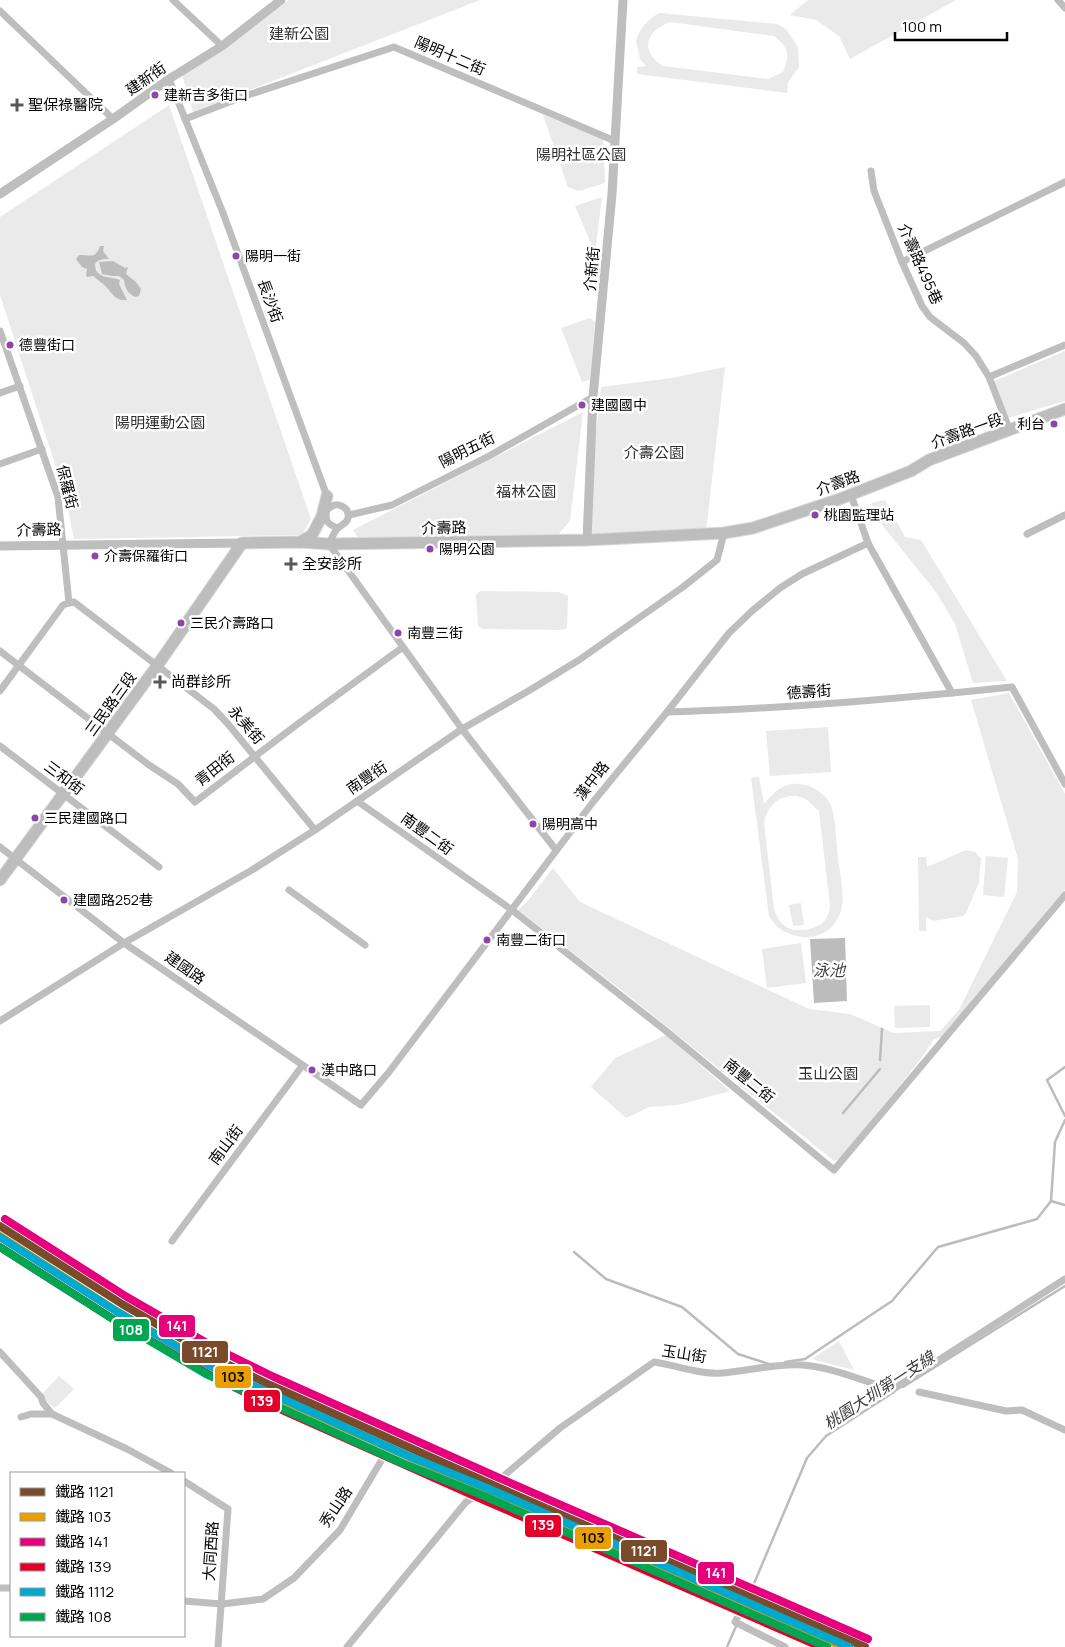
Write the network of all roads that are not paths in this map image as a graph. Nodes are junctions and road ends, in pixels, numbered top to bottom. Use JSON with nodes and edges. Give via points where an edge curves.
{"nodes":[{"id":1,"x":172,"y":0,"type":"edge"},
{"id":2,"x":281,"y":0,"type":"edge"},
{"id":3,"x":623,"y":0,"type":"edge"},
{"id":4,"x":1058,"y":0,"type":"edge"},
{"id":5,"x":1065,"y":8,"type":"edge"},
{"id":6,"x":0,"y":11,"type":"edge"},
{"id":7,"x":222,"y":46,"type":"junction"},
{"id":8,"x":169,"y":79,"type":"junction"},
{"id":9,"x":113,"y":119,"type":"junction"},
{"id":10,"x":185,"y":119,"type":"junction"},
{"id":11,"x":615,"y":142,"type":"junction"},
{"id":12,"x":871,"y":171,"type":"dead end"},
{"id":13,"x":1065,"y":182,"type":"edge"},
{"id":14,"x":0,"y":194,"type":"edge"},
{"id":15,"x":902,"y":262,"type":"junction"},
{"id":16,"x":0,"y":331,"type":"edge"},
{"id":17,"x":1065,"y":345,"type":"edge"},
{"id":18,"x":988,"y":377,"type":"junction"},
{"id":19,"x":20,"y":386,"type":"junction"},
{"id":20,"x":0,"y":393,"type":"edge"},
{"id":21,"x":593,"y":397,"type":"junction"},
{"id":22,"x":1065,"y":409,"type":"edge"},
{"id":23,"x":1010,"y":431,"type":"junction"},
{"id":24,"x":42,"y":449,"type":"junction"},
{"id":25,"x":0,"y":464,"type":"edge"},
{"id":26,"x":880,"y":483,"type":"joint"},
{"id":27,"x":851,"y":494,"type":"junction"},
{"id":28,"x":329,"y":501,"type":"junction"},
{"id":29,"x":349,"y":514,"type":"junction"},
{"id":30,"x":1065,"y":515,"type":"edge"},
{"id":31,"x":338,"y":528,"type":"junction"},
{"id":32,"x":724,"y":533,"type":"junction"},
{"id":33,"x":1027,"y":534,"type":"dead end"},
{"id":34,"x":587,"y":540,"type":"junction"},
{"id":35,"x":300,"y":542,"type":"junction"},
{"id":36,"x":242,"y":543,"type":"junction"},
{"id":37,"x":868,"y":543,"type":"junction"},
{"id":38,"x":64,"y":544,"type":"junction"},
{"id":39,"x":329,"y":544,"type":"junction"},
{"id":40,"x":0,"y":546,"type":"edge"},
{"id":41,"x":69,"y":603,"type":"junction"},
{"id":42,"x":403,"y":647,"type":"junction"},
{"id":43,"x":0,"y":651,"type":"edge"},
{"id":44,"x":20,"y":666,"type":"junction"},
{"id":45,"x":157,"y":666,"type":"junction"},
{"id":46,"x":0,"y":691,"type":"edge"},
{"id":47,"x":952,"y":693,"type":"junction"},
{"id":48,"x":667,"y":712,"type":"junction"},
{"id":49,"x":462,"y":730,"type":"junction"},
{"id":50,"x":108,"y":733,"type":"junction"},
{"id":51,"x":0,"y":746,"type":"edge"},
{"id":52,"x":255,"y":756,"type":"junction"},
{"id":53,"x":1065,"y":784,"type":"edge"},
{"id":54,"x":63,"y":794,"type":"junction"},
{"id":55,"x":357,"y":801,"type":"junction"},
{"id":56,"x":315,"y":830,"type":"junction"},
{"id":57,"x":0,"y":847,"type":"edge"},
{"id":58,"x":556,"y":850,"type":"junction"},
{"id":59,"x":16,"y":859,"type":"junction"},
{"id":60,"x":159,"y":867,"type":"dead end"},
{"id":61,"x":0,"y":880,"type":"edge"},
{"id":62,"x":289,"y":890,"type":"dead end"},
{"id":63,"x":1065,"y":895,"type":"edge"},
{"id":64,"x":512,"y":910,"type":"junction"},
{"id":65,"x":124,"y":943,"type":"junction"},
{"id":66,"x":365,"y":945,"type":"dead end"},
{"id":67,"x":0,"y":1021,"type":"edge"},
{"id":68,"x":302,"y":1066,"type":"junction"},
{"id":69,"x":361,"y":1105,"type":"joint"},
{"id":70,"x":172,"y":1241,"type":"dead end"},
{"id":71,"x":1065,"y":1279,"type":"edge"},
{"id":72,"x":0,"y":1352,"type":"edge"},
{"id":73,"x":919,"y":1392,"type":"dead end"},
{"id":74,"x":52,"y":1414,"type":"junction"},
{"id":75,"x":21,"y":1417,"type":"dead end"},
{"id":76,"x":1065,"y":1430,"type":"edge"},
{"id":77,"x":169,"y":1472,"type":"edge"},
{"id":78,"x":185,"y":1482,"type":"edge"},
{"id":79,"x":477,"y":1494,"type":"junction"},
{"id":80,"x":185,"y":1601,"type":"edge"},
{"id":81,"x":222,"y":1604,"type":"junction"},
{"id":82,"x":780,"y":1646,"type":"edge"},
{"id":83,"x":218,"y":1647,"type":"edge"},
{"id":84,"x":347,"y":1647,"type":"edge"}],
"edges":[{"from":1,"to":7,"type":"street"},
{"from":2,"to":7,"type":"street","name":"建新街"},
{"from":3,"to":11,"type":"street","name":"介新街"},
{"from":4,"to":5,"type":"street"},
{"from":6,"to":9,"type":"street"},
{"from":7,"to":8,"type":"street","name":"建新街"},
{"from":8,"to":9,"type":"street","name":"建新街"},
{"from":8,"to":10,"type":"street","name":"長沙街"},
{"from":9,"to":14,"type":"street","name":"建新街"},
{"from":10,"to":11,"type":"street","name":"陽明十二街","via":[[394,47]]},
{"from":10,"to":28,"type":"street","name":"長沙街"},
{"from":11,"to":21,"type":"street","name":"介新街"},
{"from":12,"to":15,"type":"street","name":"介壽路495巷","via":[[874,191]]},
{"from":13,"to":15,"type":"street"},
{"from":15,"to":18,"type":"street","name":"介壽路495巷","via":[[930,317],[964,343]]},
{"from":16,"to":19,"type":"street","name":"保羅街"},
{"from":17,"to":18,"type":"street"},
{"from":18,"to":23,"type":"street","name":"介壽路495巷"},
{"from":19,"to":20,"type":"street"},
{"from":19,"to":24,"type":"street","name":"保羅街"},
{"from":21,"to":29,"type":"street","name":"陽明五街","via":[[489,456],[392,505]]},
{"from":21,"to":34,"type":"street","name":"介新街"},
{"from":22,"to":23,"type":"main road","name":"介壽路一段"},
{"from":23,"to":26,"type":"main road","name":"介壽路一段","via":[[929,460]]},
{"from":24,"to":25,"type":"street"},
{"from":24,"to":38,"type":"street","name":"保羅街","via":[[58,497]]},
{"from":26,"to":27,"type":"main road","name":"介壽路"},
{"from":27,"to":32,"type":"main road","name":"介壽路","via":[[753,528]]},
{"from":27,"to":37,"type":"street"},
{"from":28,"to":29,"type":"street","via":[[340,504]]},
{"from":28,"to":31,"type":"street","name":"長沙街","via":[[326,520]]},
{"from":28,"to":35,"type":"main road","via":[[312,535]]},
{"from":29,"to":31,"type":"street","via":[[346,523]]},
{"from":30,"to":33,"type":"street"},
{"from":31,"to":39,"type":"street"},
{"from":32,"to":34,"type":"main road","name":"介壽路"},
{"from":32,"to":49,"type":"street","name":"南豐街","via":[[717,560],[684,587],[579,660]]},
{"from":34,"to":39,"type":"main road","name":"介壽路"},
{"from":35,"to":36,"type":"main road","name":"介壽路"},
{"from":35,"to":39,"type":"main road","name":"介壽路"},
{"from":36,"to":38,"type":"street","name":"介壽路"},
{"from":36,"to":45,"type":"main road","name":"三民路三段"},
{"from":37,"to":47,"type":"street"},
{"from":37,"to":48,"type":"street","name":"漢中路","via":[[802,574],[752,611],[729,633]]},
{"from":38,"to":40,"type":"street","name":"介壽路"},
{"from":38,"to":41,"type":"street","name":"保羅街"},
{"from":39,"to":42,"type":"street"},
{"from":41,"to":44,"type":"street","via":[[63,604]]},
{"from":41,"to":45,"type":"street","name":"永美街","via":[[74,602]]},
{"from":42,"to":49,"type":"street"},
{"from":42,"to":52,"type":"street","name":"青田街"},
{"from":43,"to":44,"type":"street","name":"青田街"},
{"from":44,"to":46,"type":"street"},
{"from":44,"to":50,"type":"street","name":"青田街"},
{"from":45,"to":50,"type":"main road","name":"三民路三段"},
{"from":45,"to":52,"type":"street","name":"永美街","via":[[214,709]]},
{"from":47,"to":48,"type":"street","name":"德壽街","via":[[800,706]]},
{"from":47,"to":53,"type":"street","name":"德壽街","via":[[1012,687]]},
{"from":48,"to":58,"type":"street","name":"漢中路"},
{"from":49,"to":55,"type":"street","name":"南豐街"},
{"from":49,"to":58,"type":"street"},
{"from":50,"to":52,"type":"street","name":"青田街","via":[[178,784],[196,802]]},
{"from":50,"to":54,"type":"main road","name":"三民路三段"},
{"from":51,"to":54,"type":"street","name":"三和街"},
{"from":52,"to":56,"type":"street","name":"永美街"},
{"from":54,"to":59,"type":"main road","name":"三民路三段"},
{"from":54,"to":60,"type":"street","name":"三和街"},
{"from":55,"to":56,"type":"street","name":"南豐街"},
{"from":55,"to":64,"type":"street","name":"南豐二街"},
{"from":56,"to":65,"type":"street","name":"南豐街","via":[[243,876]]},
{"from":57,"to":59,"type":"street","name":"建國路"},
{"from":58,"to":64,"type":"street","name":"漢中路"},
{"from":59,"to":61,"type":"main road","name":"三民路三段"},
{"from":59,"to":65,"type":"street","name":"建國路"},
{"from":62,"to":66,"type":"street"},
{"from":63,"to":64,"type":"street","name":"南豐二街","via":[[834,1170]]},
{"from":64,"to":69,"type":"street","name":"漢中路"},
{"from":65,"to":67,"type":"street","name":"南豐街"},
{"from":65,"to":68,"type":"street","name":"建國路"},
{"from":68,"to":69,"type":"street","name":"建國路"},
{"from":68,"to":70,"type":"street","name":"南山街"},
{"from":71,"to":79,"type":"street","name":"玉山街","via":[[892,1390],[830,1369],[800,1365],[721,1373],[654,1362],[560,1428],[493,1485]]},
{"from":72,"to":74,"type":"street"},
{"from":73,"to":76,"type":"street","via":[[1006,1411],[1022,1410]]},
{"from":74,"to":75,"type":"street"},
{"from":74,"to":77,"type":"street"},
{"from":78,"to":81,"type":"street","name":"大同西路","via":[[228,1509]]},
{"from":79,"to":81,"type":"street","name":"秀山路","via":[[384,1456],[340,1530],[294,1578],[263,1598]]},
{"from":79,"to":82,"type":"street","via":[[740,1612],[738,1623]]},
{"from":79,"to":84,"type":"street","name":"玉山街","via":[[466,1502]]},
{"from":80,"to":81,"type":"street","name":"秀山路"},
{"from":81,"to":83,"type":"street","name":"大同西路"}]}
